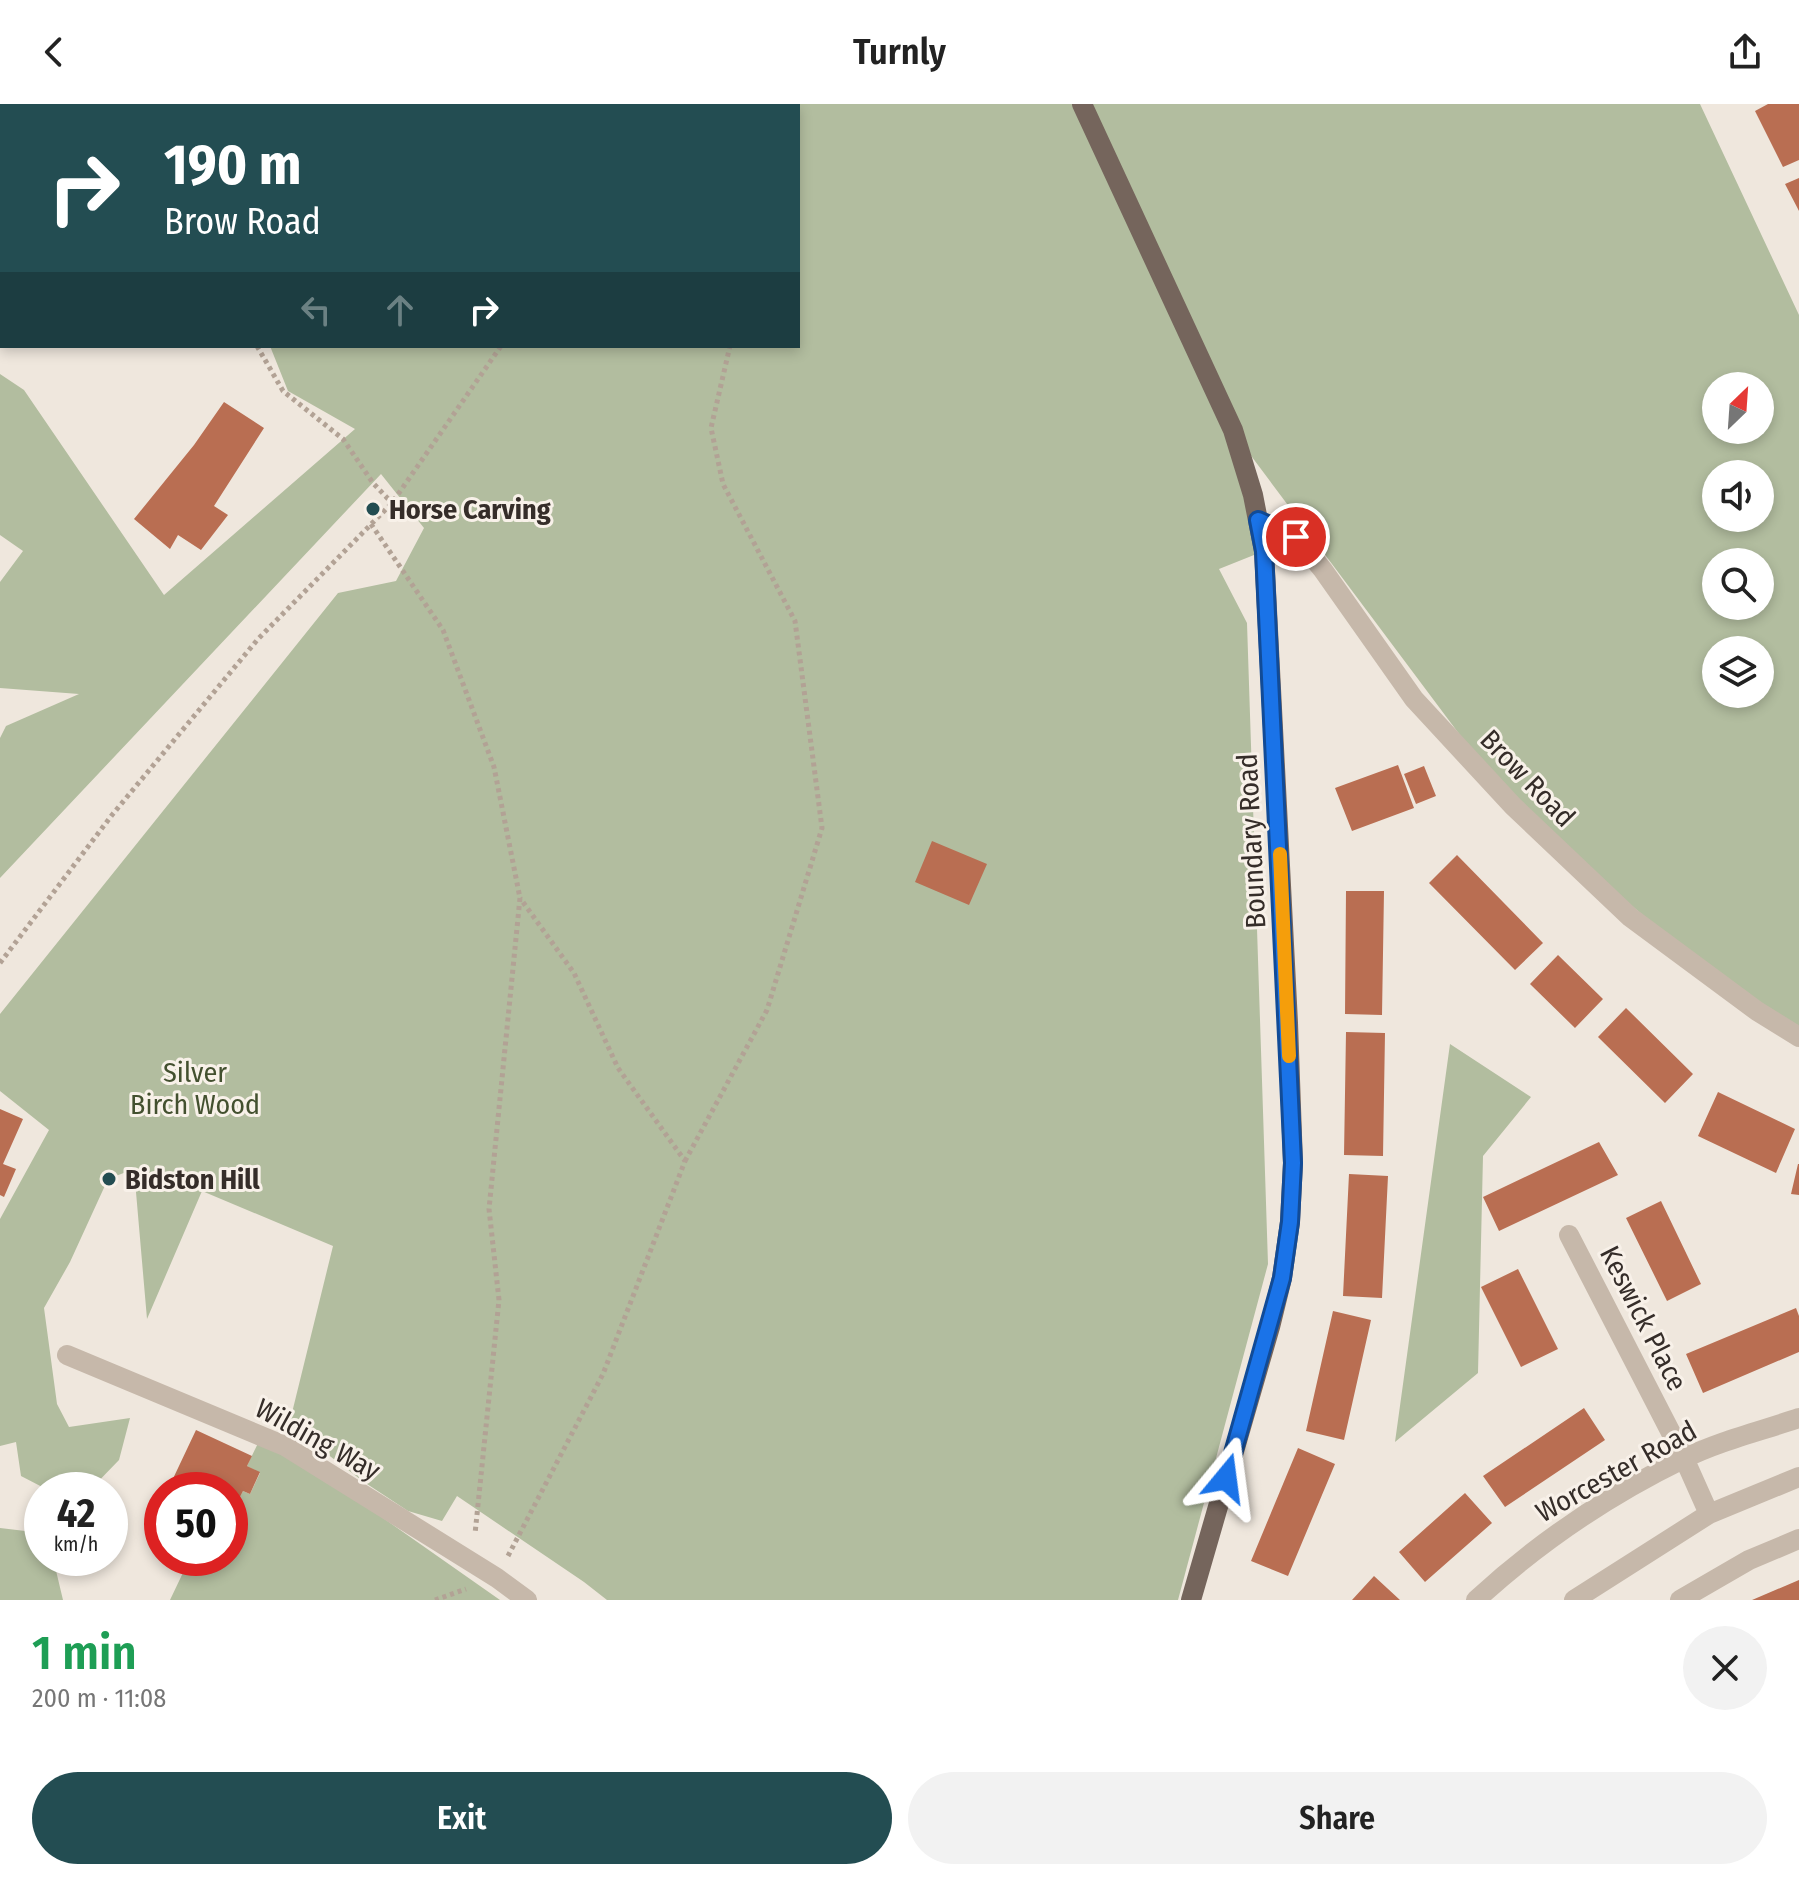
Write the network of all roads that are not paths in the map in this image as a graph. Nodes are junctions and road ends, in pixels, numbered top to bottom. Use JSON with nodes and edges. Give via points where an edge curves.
{"nodes":[{"id":1,"x":1082,"y":104,"type":"edge"},
{"id":2,"x":1258,"y":520,"type":"junction"},
{"id":3,"x":1799,"y":1037,"type":"edge"},
{"id":4,"x":1569,"y":1235,"type":"dead end"},
{"id":5,"x":67,"y":1355,"type":"dead end"},
{"id":6,"x":1799,"y":1418,"type":"edge"},
{"id":7,"x":1684,"y":1458,"type":"junction"},
{"id":8,"x":1799,"y":1477,"type":"edge"},
{"id":9,"x":1709,"y":1514,"type":"junction"},
{"id":10,"x":1799,"y":1539,"type":"edge"},
{"id":11,"x":527,"y":1600,"type":"edge"},
{"id":12,"x":1191,"y":1600,"type":"edge"},
{"id":13,"x":1476,"y":1600,"type":"edge"},
{"id":14,"x":1574,"y":1600,"type":"edge"},
{"id":15,"x":1680,"y":1600,"type":"edge"}],
"edges":[{"from":1,"to":2,"type":"main road","name":"Boundary Road","via":[[1233,430]]},
{"from":2,"to":3,"type":"street","name":"Brow Road","via":[[1296,537],[1414,699],[1513,806],[1630,917]]},
{"from":2,"to":12,"type":"main road","name":"Boundary Road","via":[[1264,551],[1287,1008],[1290,1222],[1270,1327]]},
{"from":4,"to":7,"type":"street","name":"Keswick Place"},
{"from":5,"to":11,"type":"street","name":"Wilding Way","via":[[285,1446]]},
{"from":6,"to":7,"type":"street","name":"Worcester Road"},
{"from":7,"to":9,"type":"street","name":"Keswick Place"},
{"from":7,"to":13,"type":"street","name":"Worcester Road","via":[[1580,1517]]},
{"from":8,"to":9,"type":"street"},
{"from":9,"to":14,"type":"street"},
{"from":10,"to":15,"type":"street","via":[[1749,1560]]}]}
